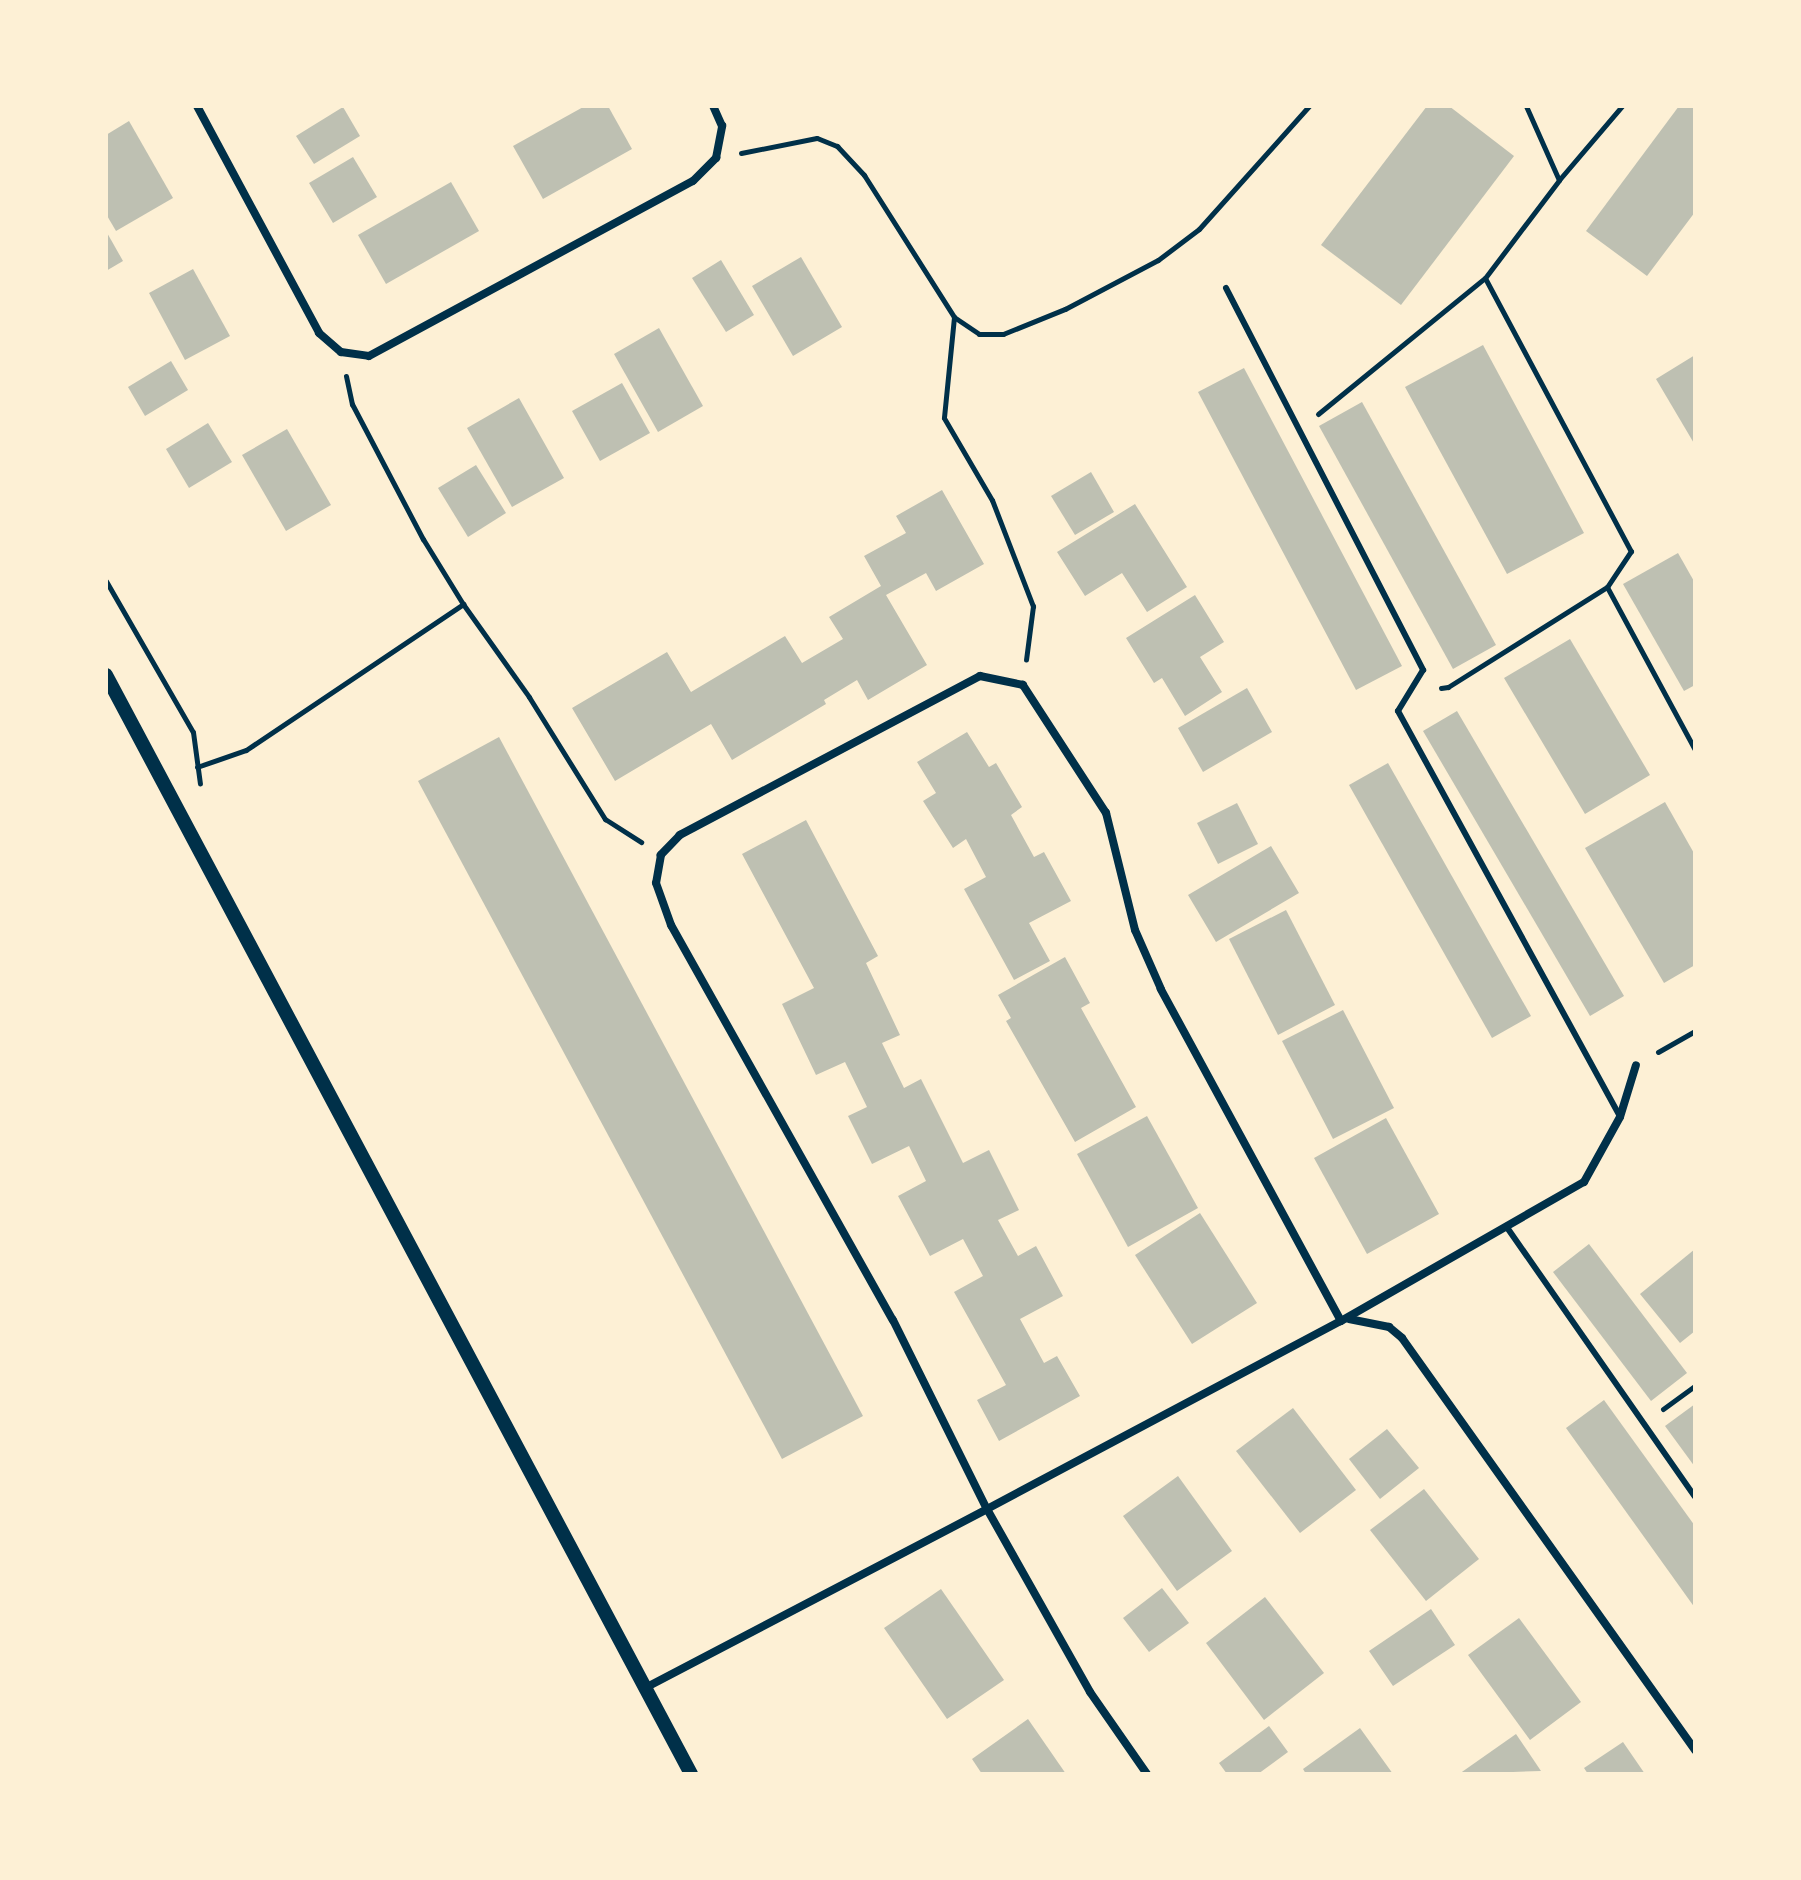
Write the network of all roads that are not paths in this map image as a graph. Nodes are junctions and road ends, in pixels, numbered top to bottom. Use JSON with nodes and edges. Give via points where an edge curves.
{"nodes":[{"id":1,"x":197,"y":106,"type":"edge"},
{"id":2,"x":713,"y":106,"type":"edge"},
{"id":3,"x":1226,"y":288,"type":"dead end"},
{"id":4,"x":106,"y":675,"type":"edge"},
{"id":5,"x":1636,"y":1065,"type":"road end"},
{"id":6,"x":1620,"y":1117,"type":"junction"},
{"id":7,"x":1506,"y":1226,"type":"junction"},
{"id":8,"x":1341,"y":1321,"type":"junction"},
{"id":9,"x":1695,"y":1497,"type":"edge"},
{"id":10,"x":987,"y":1509,"type":"junction"},
{"id":11,"x":645,"y":1688,"type":"junction"},
{"id":12,"x":1695,"y":1750,"type":"edge"},
{"id":13,"x":691,"y":1774,"type":"edge"},
{"id":14,"x":1147,"y":1774,"type":"edge"}],
"edges":[{"from":1,"to":2,"type":"street","via":[[319,333],[341,352],[369,356],[693,181],[716,158],[722,126]]},
{"from":3,"to":6,"type":"lane","via":[[1423,670],[1398,711]]},
{"from":4,"to":11,"type":"street"},
{"from":5,"to":6,"type":"street"},
{"from":6,"to":7,"type":"street","via":[[1584,1182]]},
{"from":7,"to":8,"type":"street"},
{"from":7,"to":9,"type":"lane"},
{"from":8,"to":10,"type":"street"},
{"from":8,"to":10,"type":"street","via":[[1161,989],[1135,930],[1106,813],[1023,685],[980,676],[680,835],[661,855],[656,883],[671,925],[893,1320]]},
{"from":8,"to":12,"type":"street","via":[[1356,1318],[1389,1327],[1402,1338]]},
{"from":10,"to":11,"type":"street"},
{"from":10,"to":14,"type":"street","via":[[1090,1692]]},
{"from":11,"to":13,"type":"street"}]}
